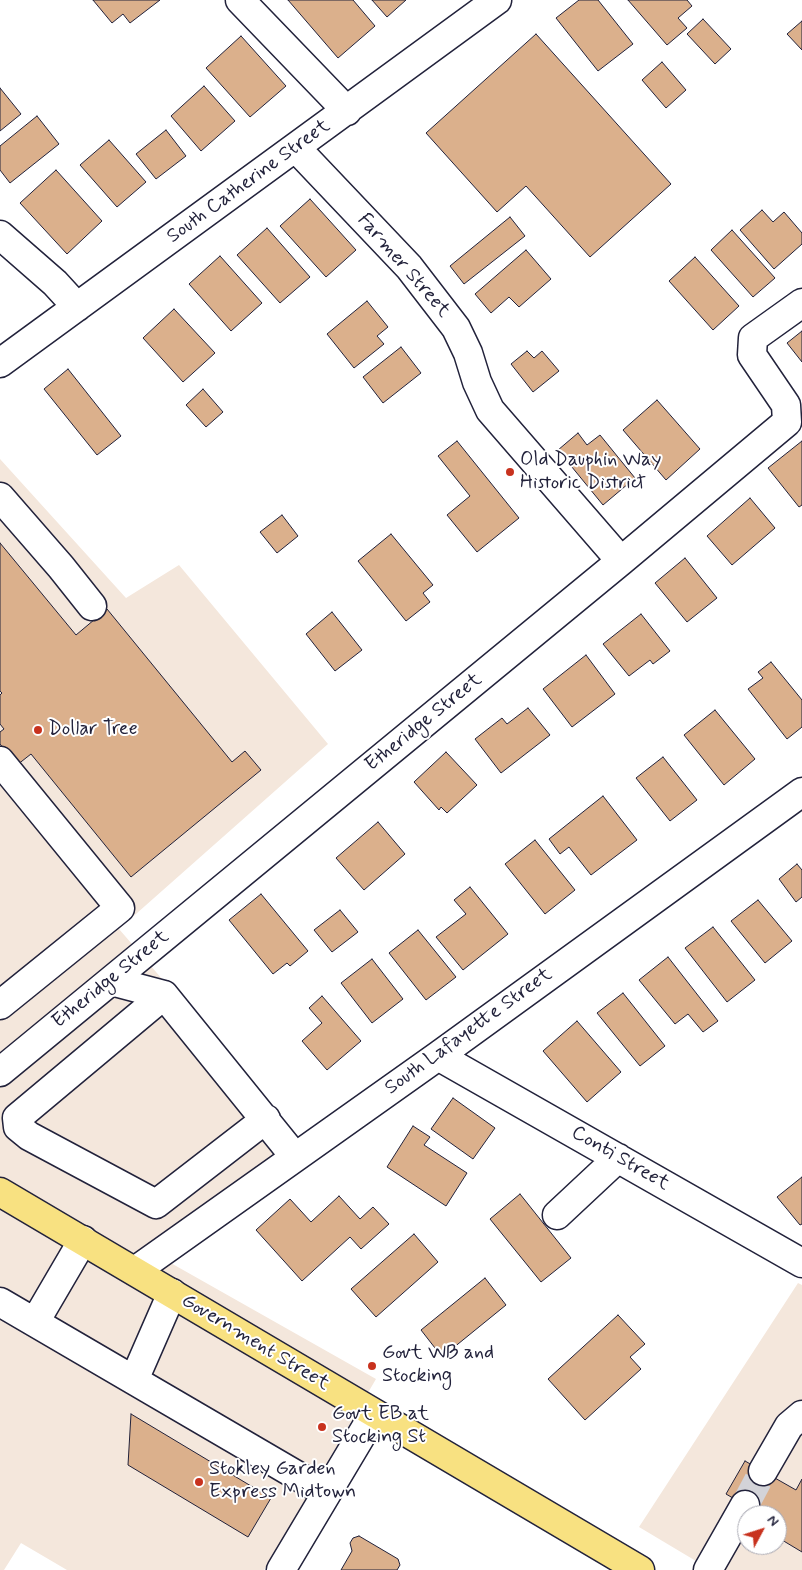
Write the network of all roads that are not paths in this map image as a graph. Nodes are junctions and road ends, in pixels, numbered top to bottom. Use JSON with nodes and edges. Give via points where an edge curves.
{"nodes":[{"id":1,"x":240,"y":0,"type":"edge"},
{"id":2,"x":497,"y":0,"type":"edge"},
{"id":3,"x":347,"y":111,"type":"junction"},
{"id":4,"x":296,"y":148,"type":"junction"},
{"id":5,"x":0,"y":235,"type":"edge"},
{"id":6,"x":802,"y":303,"type":"edge"},
{"id":7,"x":77,"y":307,"type":"junction"},
{"id":8,"x":0,"y":363,"type":"edge"},
{"id":9,"x":0,"y":497,"type":"edge"},
{"id":10,"x":621,"y":561,"type":"junction"},
{"id":11,"x":92,"y":606,"type":"dead end"},
{"id":12,"x":0,"y":762,"type":"edge"},
{"id":13,"x":802,"y":792,"type":"edge"},
{"id":14,"x":110,"y":981,"type":"junction"},
{"id":15,"x":164,"y":995,"type":"junction"},
{"id":16,"x":0,"y":1005,"type":"edge"},
{"id":17,"x":438,"y":1056,"type":"junction"},
{"id":18,"x":0,"y":1072,"type":"edge"},
{"id":19,"x":266,"y":1120,"type":"junction"},
{"id":20,"x":295,"y":1157,"type":"junction"},
{"id":21,"x":618,"y":1158,"type":"junction"},
{"id":22,"x":3,"y":1200,"type":"edge"},
{"id":23,"x":557,"y":1215,"type":"dead end"},
{"id":24,"x":83,"y":1240,"type":"junction"},
{"id":25,"x":802,"y":1264,"type":"edge"},
{"id":26,"x":135,"y":1271,"type":"junction"},
{"id":27,"x":172,"y":1294,"type":"junction"},
{"id":28,"x":0,"y":1302,"type":"edge"},
{"id":29,"x":35,"y":1322,"type":"junction"},
{"id":30,"x":134,"y":1380,"type":"junction"},
{"id":31,"x":374,"y":1414,"type":"junction"},
{"id":32,"x":802,"y":1415,"type":"edge"},
{"id":33,"x":764,"y":1472,"type":"tunnel mouth"},
{"id":34,"x":327,"y":1493,"type":"junction"},
{"id":35,"x":737,"y":1518,"type":"tunnel mouth"},
{"id":36,"x":281,"y":1570,"type":"edge"},
{"id":37,"x":640,"y":1570,"type":"edge"},
{"id":38,"x":708,"y":1570,"type":"edge"}],
"edges":[{"from":1,"to":3,"type":"street"},
{"from":2,"to":3,"type":"street","name":"South Catherine Street"},
{"from":3,"to":4,"type":"street","name":"South Catherine Street"},
{"from":4,"to":7,"type":"street","name":"South Catherine Street"},
{"from":4,"to":10,"type":"street","name":"Farmer Street","via":[[409,267],[456,328],[490,410]]},
{"from":5,"to":7,"type":"street","via":[[55,282]]},
{"from":6,"to":10,"type":"street","name":"Etheridge Street","via":[[754,338],[752,355],[786,405],[787,422]]},
{"from":7,"to":8,"type":"street","name":"South Catherine Street"},
{"from":9,"to":11,"type":"street"},
{"from":10,"to":14,"type":"street","name":"Etheridge Street"},
{"from":12,"to":16,"type":"street","via":[[120,908]]},
{"from":13,"to":17,"type":"street","name":"South Lafayette Street"},
{"from":14,"to":15,"type":"street"},
{"from":14,"to":18,"type":"street","name":"Etheridge Street"},
{"from":15,"to":19,"type":"street"},
{"from":15,"to":19,"type":"street","via":[[17,1118],[18,1127],[156,1204]]},
{"from":17,"to":20,"type":"street","name":"South Lafayette Street"},
{"from":17,"to":21,"type":"street","name":"Conti Street"},
{"from":19,"to":20,"type":"street"},
{"from":20,"to":26,"type":"street","name":"South Lafayette Street"},
{"from":21,"to":23,"type":"street"},
{"from":21,"to":25,"type":"street","name":"Conti Street"},
{"from":22,"to":24,"type":"main road","name":"Government Street"},
{"from":24,"to":26,"type":"main road","name":"Government Street"},
{"from":24,"to":29,"type":"street"},
{"from":26,"to":27,"type":"main road","name":"Government Street"},
{"from":27,"to":30,"type":"street"},
{"from":27,"to":31,"type":"main road","name":"Government Street"},
{"from":28,"to":29,"type":"street"},
{"from":29,"to":30,"type":"street"},
{"from":30,"to":34,"type":"street"},
{"from":31,"to":34,"type":"street"},
{"from":31,"to":37,"type":"main road","name":"Government Street"},
{"from":32,"to":33,"type":"street","via":[[790,1426]]},
{"from":34,"to":36,"type":"street"},
{"from":35,"to":38,"type":"street"}]}
